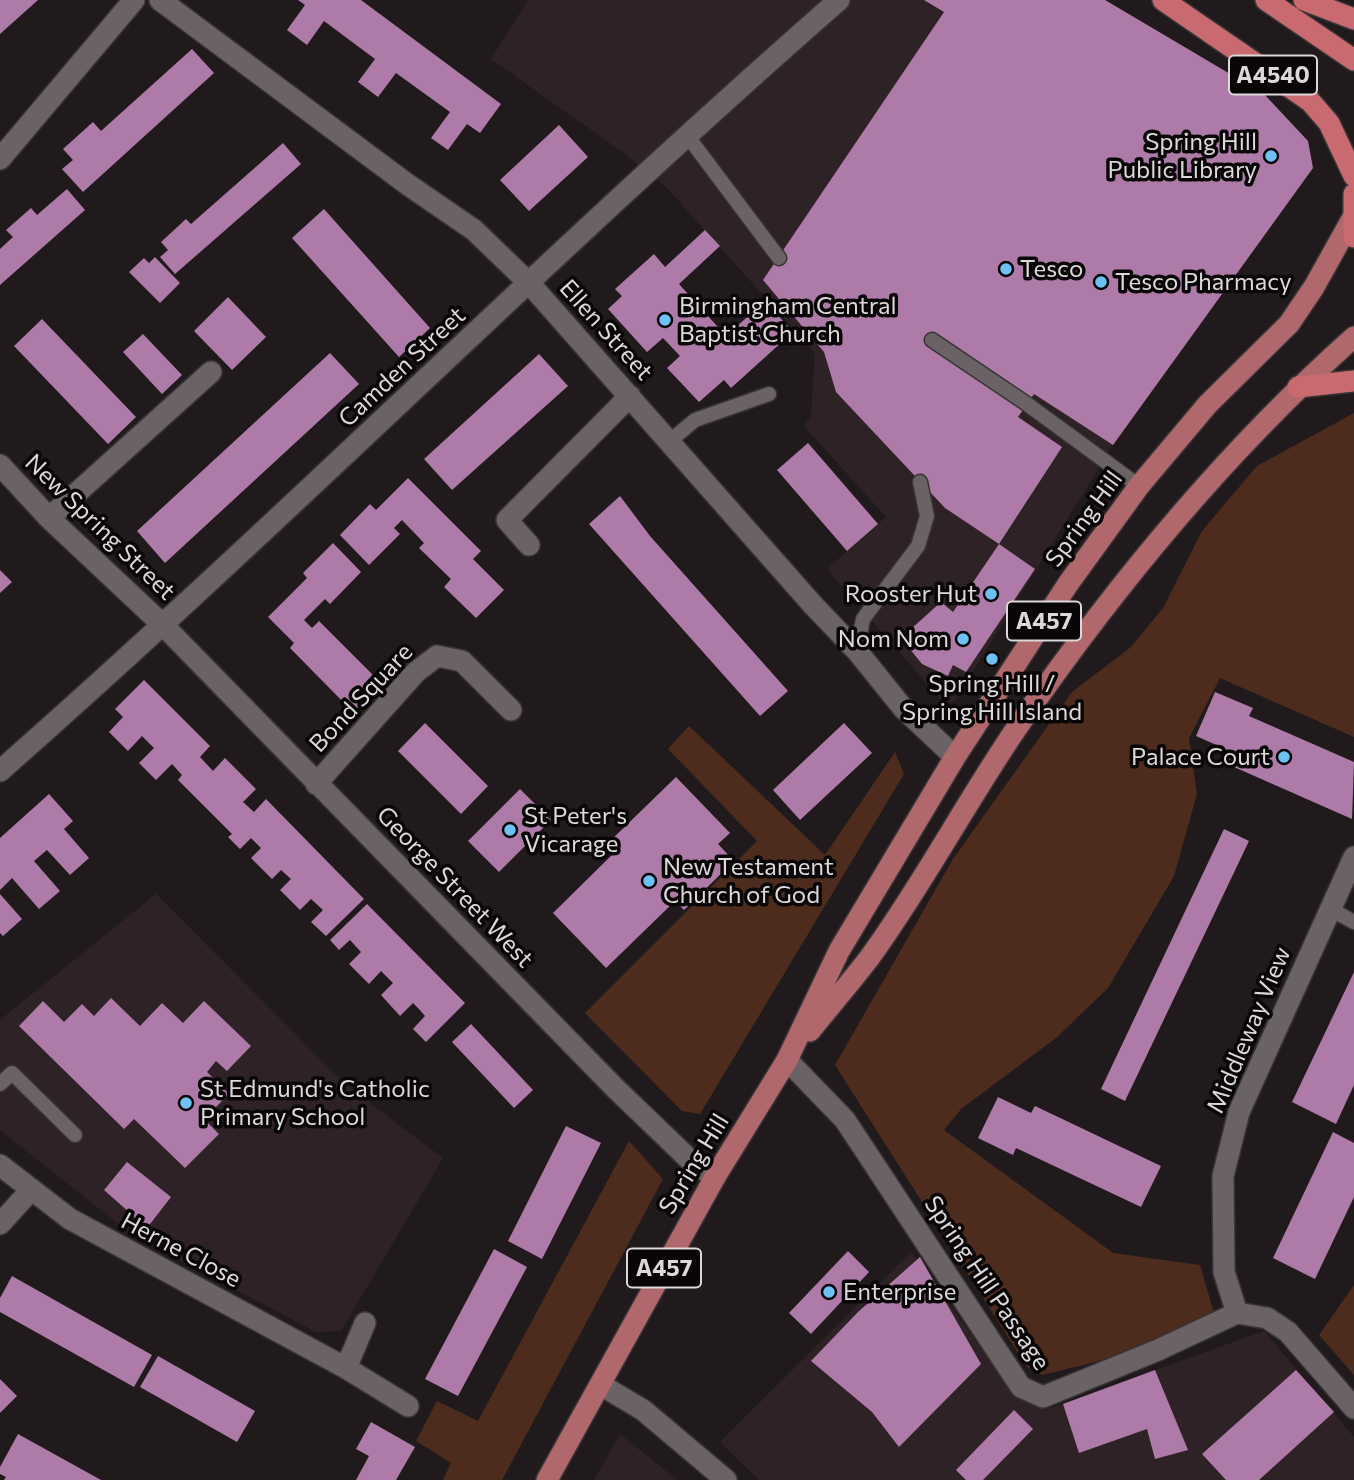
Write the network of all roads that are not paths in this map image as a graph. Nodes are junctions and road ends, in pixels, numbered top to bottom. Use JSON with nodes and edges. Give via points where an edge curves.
{"nodes":[{"id":1,"x":134,"y":0,"type":"edge"},
{"id":2,"x":160,"y":0,"type":"edge"},
{"id":3,"x":839,"y":0,"type":"edge"},
{"id":4,"x":1163,"y":0,"type":"edge"},
{"id":5,"x":1266,"y":0,"type":"edge"},
{"id":6,"x":1304,"y":0,"type":"edge"},
{"id":7,"x":1354,"y":19,"type":"edge"},
{"id":8,"x":1354,"y":60,"type":"edge"},
{"id":9,"x":686,"y":134,"type":"junction"},
{"id":10,"x":0,"y":159,"type":"edge"},
{"id":11,"x":1354,"y":176,"type":"edge"},
{"id":12,"x":1354,"y":194,"type":"edge"},
{"id":13,"x":1353,"y":227,"type":"edge"},
{"id":14,"x":779,"y":258,"type":"dead end"},
{"id":15,"x":530,"y":284,"type":"junction"},
{"id":16,"x":1354,"y":337,"type":"edge"},
{"id":17,"x":932,"y":340,"type":"dead end"},
{"id":18,"x":211,"y":372,"type":"dead end"},
{"id":19,"x":1354,"y":381,"type":"edge"},
{"id":20,"x":1298,"y":387,"type":"junction"},
{"id":21,"x":769,"y":394,"type":"dead end"},
{"id":22,"x":630,"y":396,"type":"junction"},
{"id":23,"x":670,"y":441,"type":"junction"},
{"id":24,"x":0,"y":465,"type":"edge"},
{"id":25,"x":920,"y":482,"type":"dead end"},
{"id":26,"x":1139,"y":486,"type":"junction"},
{"id":27,"x":49,"y":518,"type":"junction"},
{"id":28,"x":530,"y":545,"type":"dead end"},
{"id":29,"x":164,"y":626,"type":"junction"},
{"id":30,"x":858,"y":651,"type":"junction"},
{"id":31,"x":511,"y":709,"type":"dead end"},
{"id":32,"x":955,"y":757,"type":"junction"},
{"id":33,"x":0,"y":771,"type":"edge"},
{"id":34,"x":316,"y":784,"type":"junction"},
{"id":35,"x":1354,"y":857,"type":"edge"},
{"id":36,"x":1329,"y":909,"type":"junction"},
{"id":37,"x":1354,"y":922,"type":"edge"},
{"id":38,"x":787,"y":1060,"type":"junction"},
{"id":39,"x":0,"y":1084,"type":"edge"},
{"id":40,"x":75,"y":1135,"type":"dead end"},
{"id":41,"x":0,"y":1165,"type":"edge"},
{"id":42,"x":715,"y":1177,"type":"junction"},
{"id":43,"x":30,"y":1191,"type":"junction"},
{"id":44,"x":0,"y":1224,"type":"edge"},
{"id":45,"x":1237,"y":1313,"type":"junction"},
{"id":46,"x":365,"y":1323,"type":"dead end"},
{"id":47,"x":346,"y":1368,"type":"junction"},
{"id":48,"x":601,"y":1385,"type":"junction"},
{"id":49,"x":408,"y":1406,"type":"dead end"},
{"id":50,"x":1354,"y":1408,"type":"edge"},
{"id":51,"x":547,"y":1480,"type":"edge"},
{"id":52,"x":726,"y":1480,"type":"edge"}],
"edges":[{"from":1,"to":10,"type":"street"},
{"from":2,"to":15,"type":"street","name":"Ellen Street","via":[[474,230]]},
{"from":3,"to":9,"type":"street","name":"Camden Street"},
{"from":4,"to":11,"type":"highway","number":"A4540","via":[[1310,101],[1329,123]]},
{"from":5,"to":8,"type":"highway","number":"A4540"},
{"from":6,"to":7,"type":"highway"},
{"from":9,"to":14,"type":"lane"},
{"from":9,"to":15,"type":"street","name":"Camden Street"},
{"from":12,"to":13,"type":"highway","name":"Spring Hill"},
{"from":13,"to":26,"type":"main road","name":"Spring Hill","number":"A457","via":[[1289,324],[1208,404]]},
{"from":15,"to":22,"type":"street","name":"Ellen Street"},
{"from":15,"to":29,"type":"street","name":"Camden Street"},
{"from":16,"to":20,"type":"main road","name":"Spring Hill","number":"A457"},
{"from":17,"to":26,"type":"lane"},
{"from":18,"to":27,"type":"street"},
{"from":19,"to":20,"type":"highway"},
{"from":20,"to":38,"type":"main road","name":"Spring Hill","number":"A457","via":[[1108,601],[1016,730],[871,956]]},
{"from":21,"to":23,"type":"lane","via":[[695,420]]},
{"from":22,"to":23,"type":"street","name":"Ellen Street"},
{"from":22,"to":28,"type":"street","via":[[507,520]]},
{"from":23,"to":30,"type":"street","name":"Ellen Street"},
{"from":24,"to":27,"type":"street","name":"New Spring Street"},
{"from":25,"to":30,"type":"lane","via":[[927,516],[918,546],[863,619]]},
{"from":26,"to":32,"type":"main road","name":"Spring Hill","number":"A457","via":[[1068,584]]},
{"from":27,"to":29,"type":"street","name":"New Spring Street"},
{"from":29,"to":33,"type":"street","name":"Camden Street"},
{"from":29,"to":34,"type":"street","name":"George Street West"},
{"from":30,"to":32,"type":"street","name":"Ellen Street","via":[[903,708]]},
{"from":31,"to":34,"type":"street","name":"Bond Square","via":[[462,661],[437,656],[416,672]]},
{"from":32,"to":38,"type":"main road","name":"Spring Hill","number":"A457","via":[[839,951]]},
{"from":34,"to":42,"type":"street","name":"George Street West","via":[[615,1088],[692,1162]]},
{"from":35,"to":36,"type":"street","name":"Middleway View"},
{"from":36,"to":37,"type":"lane"},
{"from":36,"to":45,"type":"street","name":"Middleway View","via":[[1239,1112],[1223,1176],[1224,1272]]},
{"from":38,"to":42,"type":"main road","name":"Spring Hill","number":"A457"},
{"from":38,"to":45,"type":"street","name":"Spring Hill Passage","via":[[841,1114],[1021,1387],[1043,1397]]},
{"from":39,"to":40,"type":"lane","via":[[12,1073]]},
{"from":41,"to":43,"type":"street","name":"Herne Close"},
{"from":42,"to":48,"type":"main road","name":"Spring Hill","number":"A457"},
{"from":43,"to":44,"type":"street"},
{"from":43,"to":47,"type":"street","name":"Herne Close","via":[[70,1219]]},
{"from":45,"to":50,"type":"street","via":[[1267,1318],[1288,1332]]},
{"from":46,"to":47,"type":"street"},
{"from":47,"to":49,"type":"street","name":"Herne Close"},
{"from":48,"to":51,"type":"main road","name":"Spring Hill","number":"A457"},
{"from":48,"to":52,"type":"street","via":[[643,1410]]}]}
